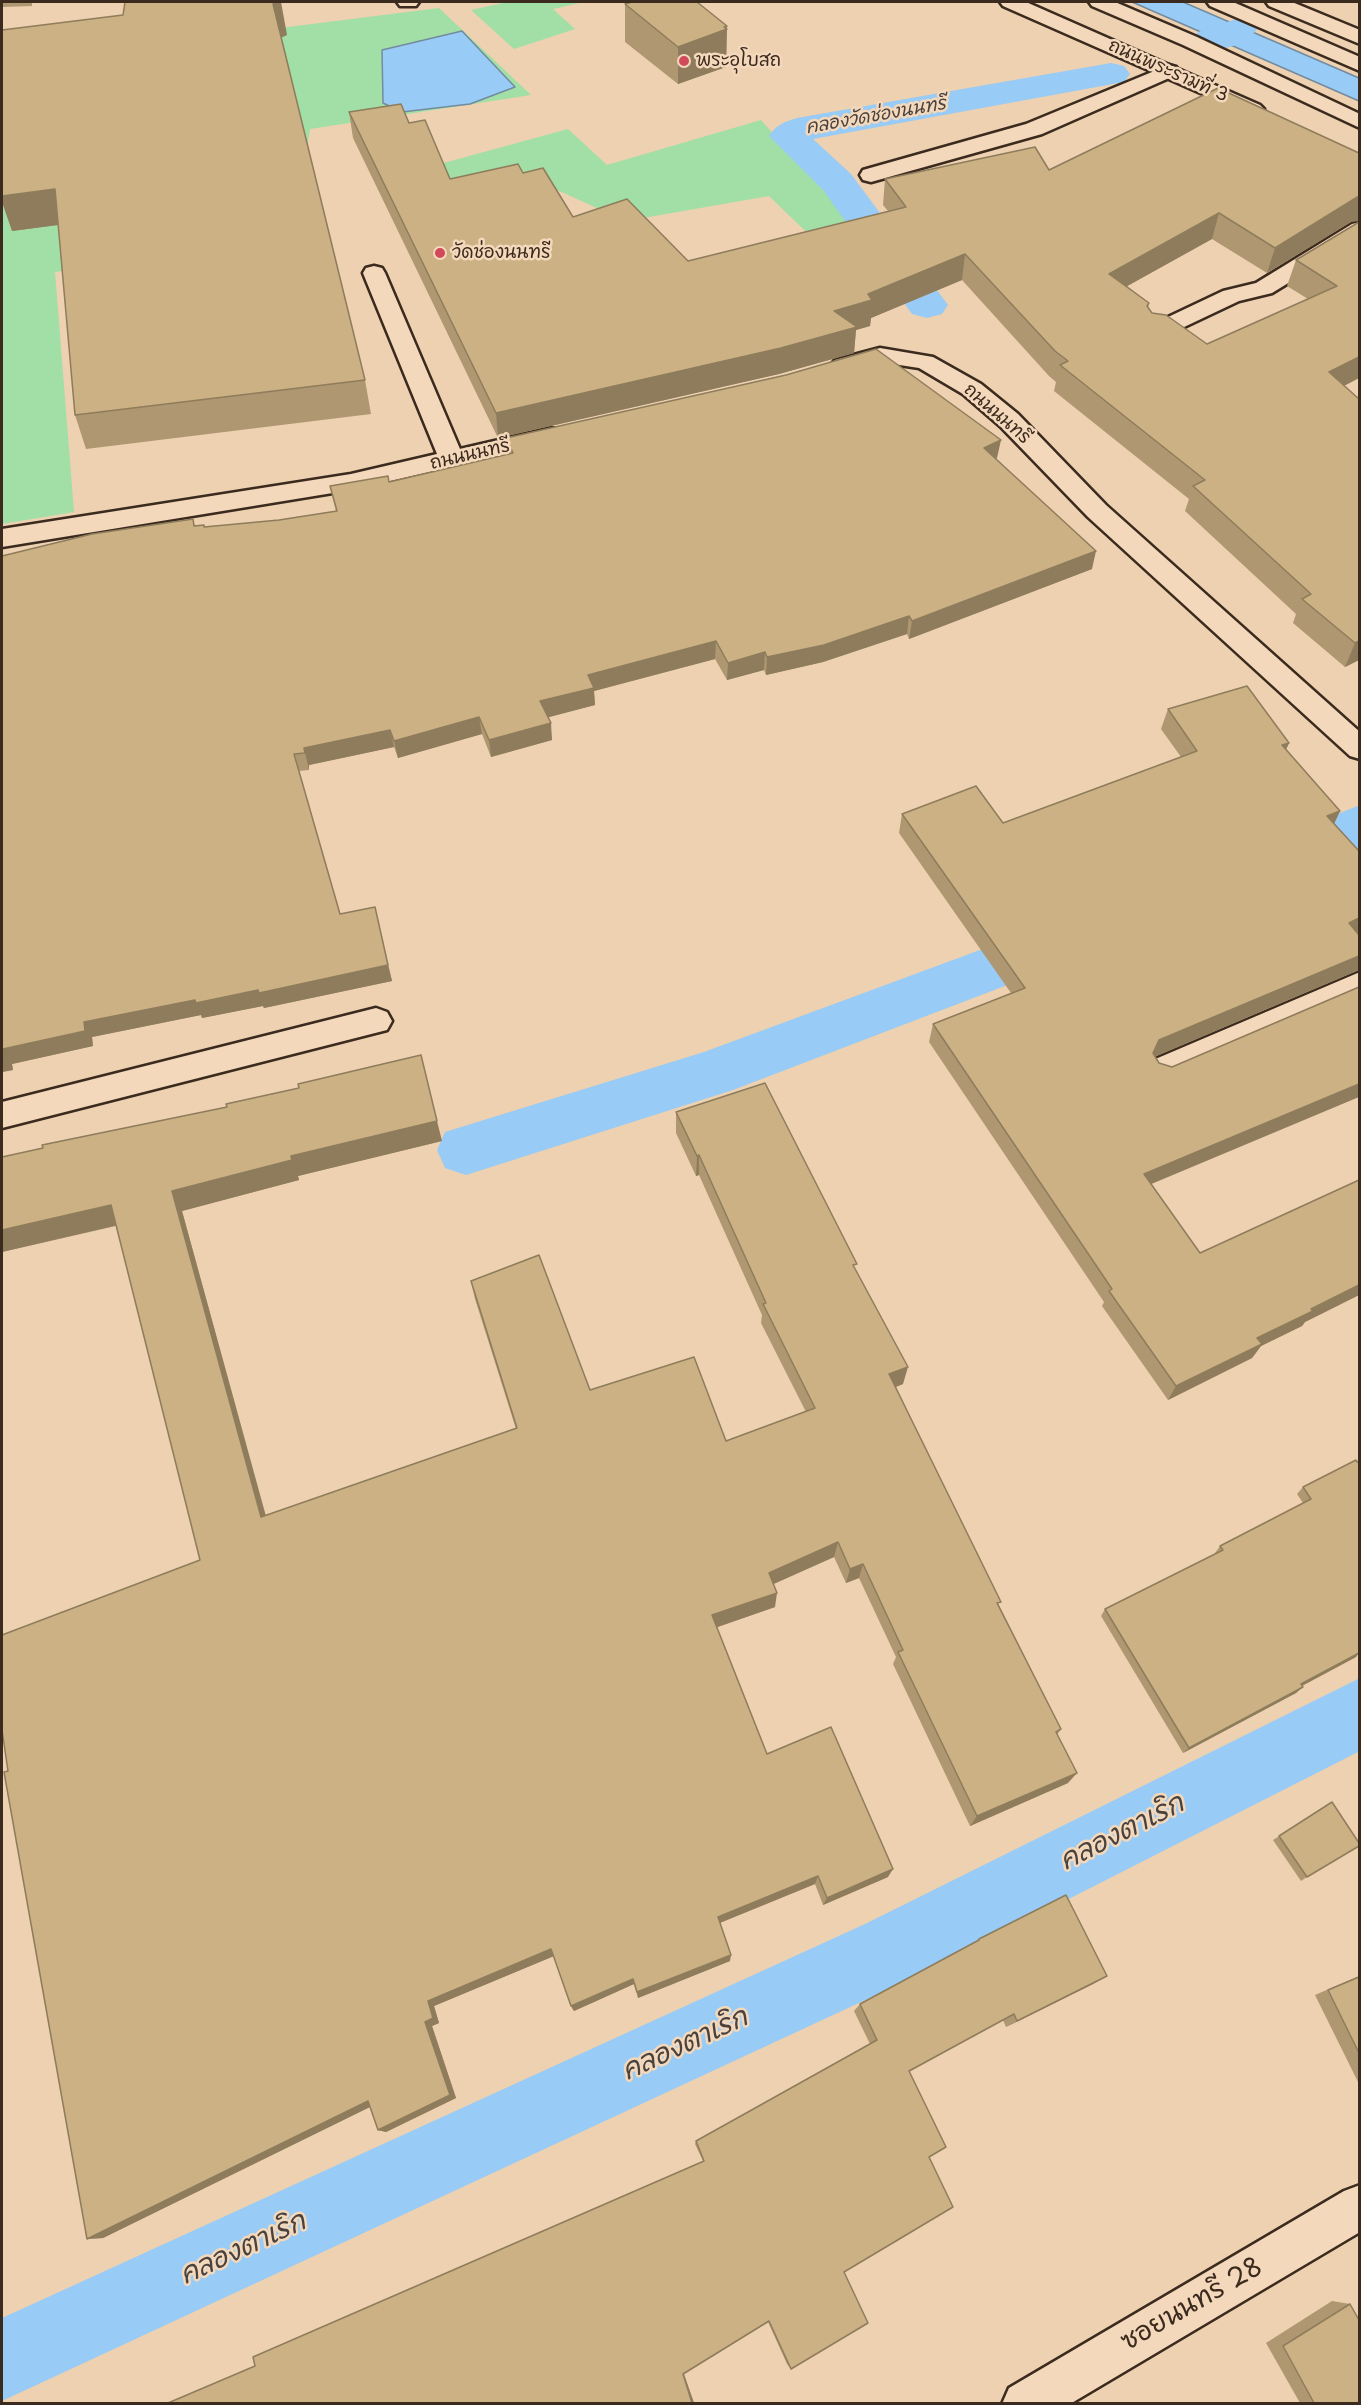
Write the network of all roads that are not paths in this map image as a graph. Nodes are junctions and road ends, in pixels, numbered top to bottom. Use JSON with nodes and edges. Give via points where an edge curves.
{"nodes":[{"id":1,"x":1010,"y":2,"type":"edge"},
{"id":2,"x":1099,"y":2,"type":"edge"},
{"id":3,"x":1217,"y":2,"type":"edge"},
{"id":4,"x":1276,"y":2,"type":"edge"},
{"id":5,"x":1359,"y":38,"type":"edge"},
{"id":6,"x":1359,"y":65,"type":"edge"},
{"id":7,"x":1169,"y":71,"type":"junction"},
{"id":8,"x":1271,"y":117,"type":"edge"},
{"id":9,"x":1359,"y":122,"type":"edge"},
{"id":10,"x":871,"y":175,"type":"dead end"},
{"id":11,"x":1359,"y":229,"type":"edge"},
{"id":12,"x":374,"y":273,"type":"dead end"},
{"id":13,"x":1155,"y":332,"type":"edge"},
{"id":14,"x":817,"y":373,"type":"edge"},
{"id":15,"x":578,"y":430,"type":"edge"},
{"id":16,"x":452,"y":459,"type":"junction"},
{"id":17,"x":2,"y":538,"type":"edge"},
{"id":18,"x":1359,"y":749,"type":"edge"},
{"id":19,"x":1359,"y":984,"type":"edge"},
{"id":20,"x":376,"y":1021,"type":"dead end"},
{"id":21,"x":1164,"y":1070,"type":"edge"},
{"id":22,"x":2,"y":1115,"type":"edge"},
{"id":23,"x":1359,"y":2207,"type":"edge"},
{"id":24,"x":1025,"y":2403,"type":"edge"}],
"edges":[{"from":1,"to":7,"type":"street","name":"ถนนพระรามที่ 3"},
{"from":2,"to":9,"type":"street","name":"ถนนพระรามที่ 3"},
{"from":3,"to":6,"type":"street"},
{"from":4,"to":5,"type":"street"},
{"from":7,"to":8,"type":"street","name":"ถนนพระรามที่ 3"},
{"from":7,"to":10,"type":"street","via":[[1034,129]]},
{"from":11,"to":13,"type":"street","via":[[1264,288],[1231,296]]},
{"from":12,"to":16,"type":"street"},
{"from":14,"to":18,"type":"street","name":"ถนนนนทรี","via":[[880,355],[926,362],[972,389],[1009,420],[1097,511]]},
{"from":15,"to":16,"type":"street","name":"ถนนนนทรี"},
{"from":16,"to":17,"type":"street","name":"ถนนนนทรี","via":[[351,482]]},
{"from":19,"to":21,"type":"street"},
{"from":20,"to":22,"type":"street"},
{"from":23,"to":24,"type":"street","name":"ซอยนนทรี 28"}]}
